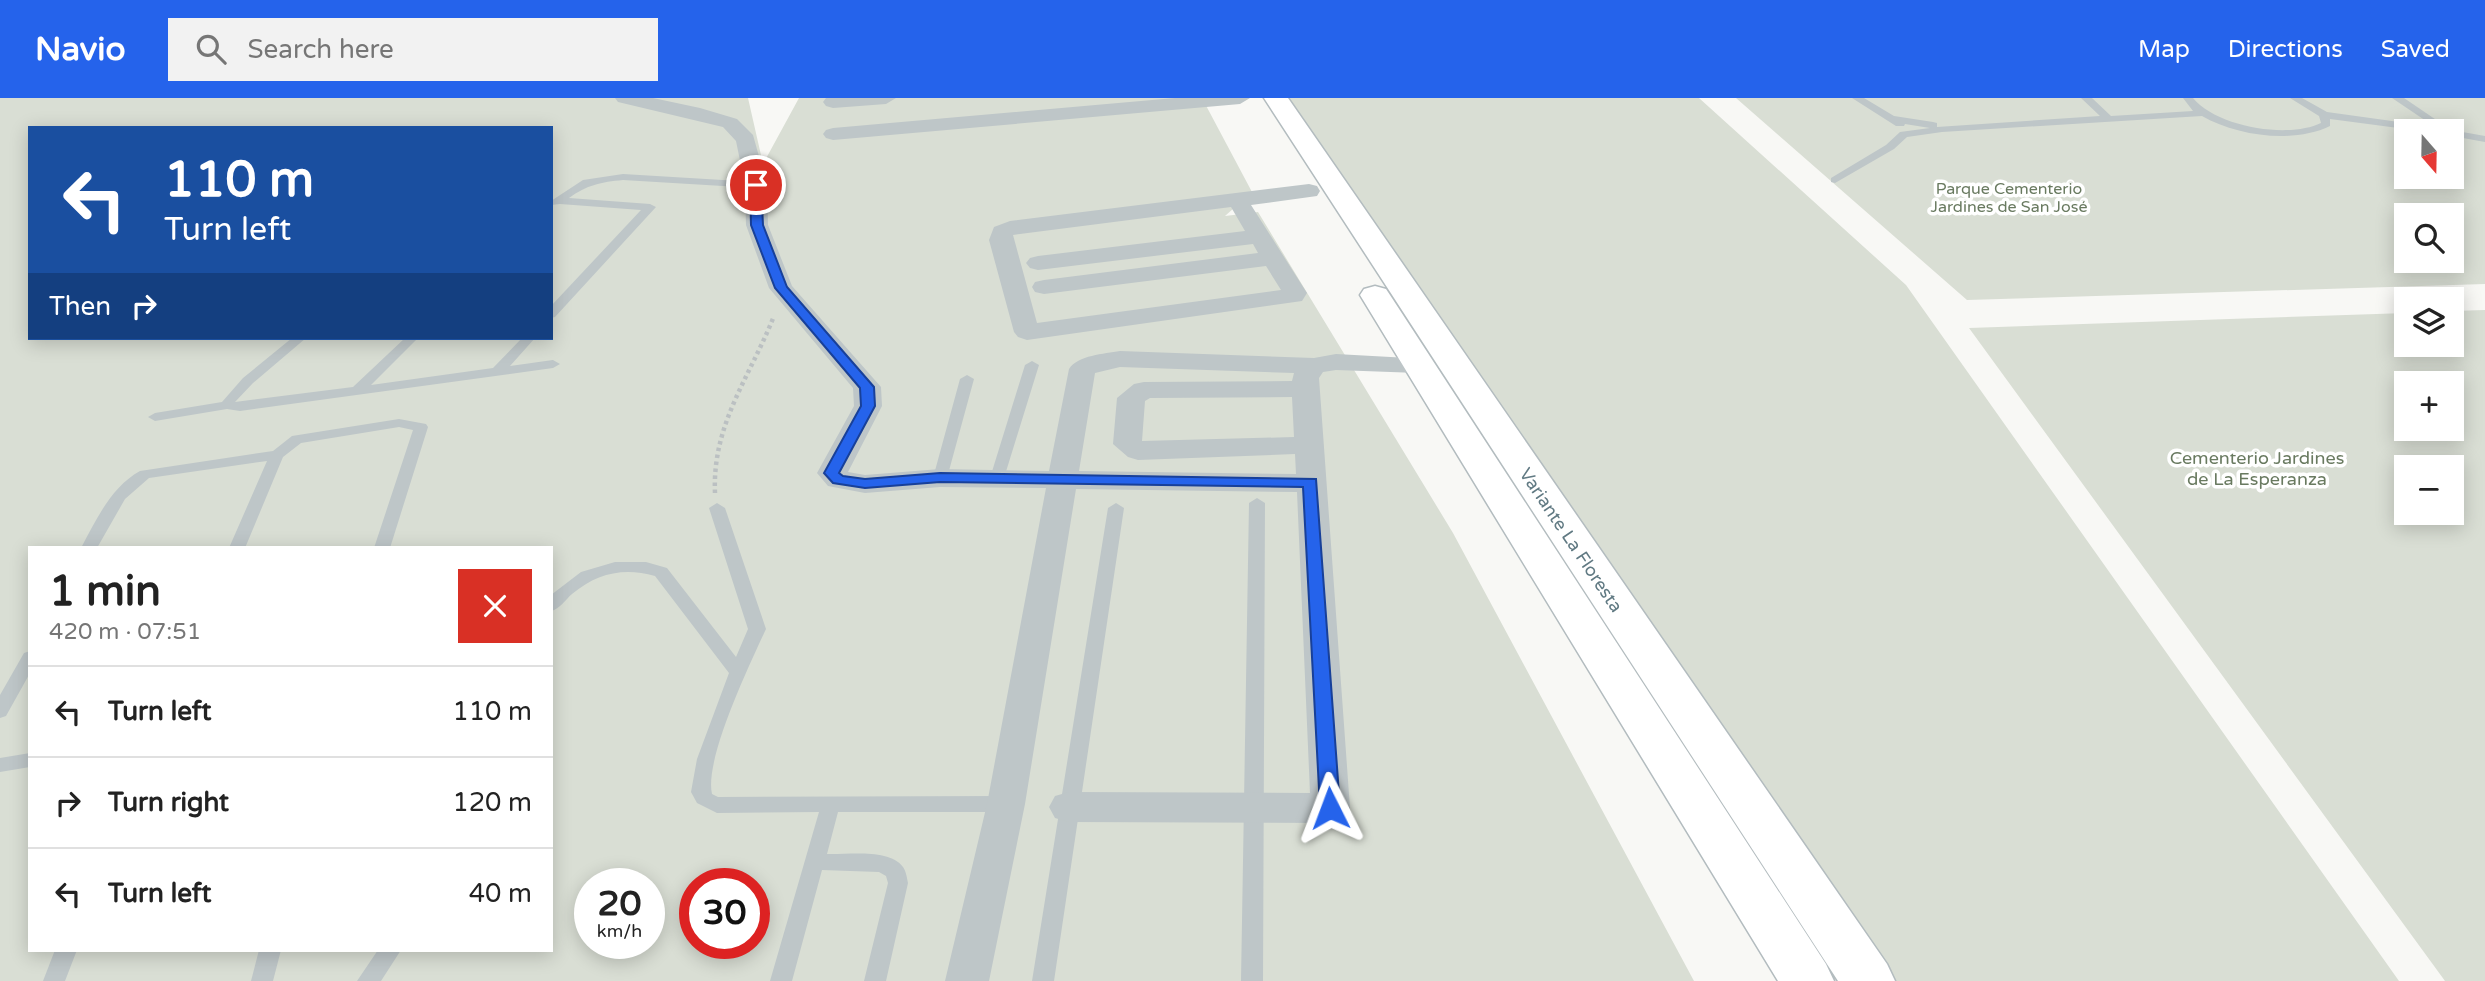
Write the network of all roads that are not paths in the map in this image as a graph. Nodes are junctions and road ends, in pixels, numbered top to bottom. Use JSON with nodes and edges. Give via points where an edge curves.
{"nodes":[{"id":1,"x":625,"y":98,"type":"edge"},
{"id":2,"x":886,"y":98,"type":"edge"},
{"id":3,"x":1240,"y":98,"type":"edge"},
{"id":4,"x":1250,"y":98,"type":"edge"},
{"id":5,"x":1276,"y":98,"type":"edge"},
{"id":6,"x":1857,"y":98,"type":"edge"},
{"id":7,"x":2086,"y":98,"type":"edge"},
{"id":8,"x":2188,"y":98,"type":"edge"},
{"id":9,"x":2295,"y":98,"type":"edge"},
{"id":10,"x":2398,"y":98,"type":"edge"},
{"id":11,"x":833,"y":102,"type":"dead end"},
{"id":12,"x":1104,"y":104,"type":"edge"},
{"id":13,"x":2202,"y":113,"type":"junction"},
{"id":14,"x":1894,"y":119,"type":"junction"},
{"id":15,"x":2109,"y":119,"type":"junction"},
{"id":16,"x":2430,"y":119,"type":"edge"},
{"id":17,"x":2324,"y":120,"type":"junction"},
{"id":18,"x":2394,"y":127,"type":"edge"},
{"id":19,"x":1957,"y":129,"type":"junction"},
{"id":20,"x":833,"y":134,"type":"dead end"},
{"id":21,"x":1904,"y":134,"type":"junction"},
{"id":22,"x":2394,"y":135,"type":"edge"},
{"id":23,"x":2464,"y":135,"type":"edge"},
{"id":24,"x":2485,"y":139,"type":"edge"},
{"id":25,"x":2464,"y":146,"type":"edge"},
{"id":26,"x":2485,"y":149,"type":"edge"},
{"id":27,"x":1835,"y":180,"type":"dead end"},
{"id":28,"x":1314,"y":184,"type":"junction"},
{"id":29,"x":756,"y":185,"type":"junction"},
{"id":30,"x":1238,"y":201,"type":"junction"},
{"id":31,"x":553,"y":204,"type":"edge"},
{"id":32,"x":1259,"y":236,"type":"junction"},
{"id":33,"x":1274,"y":258,"type":"junction"},
{"id":34,"x":1038,"y":263,"type":"dead end"},
{"id":35,"x":1044,"y":287,"type":"dead end"},
{"id":36,"x":553,"y":312,"type":"edge"},
{"id":37,"x":298,"y":340,"type":"edge"},
{"id":38,"x":410,"y":340,"type":"edge"},
{"id":39,"x":527,"y":340,"type":"edge"},
{"id":40,"x":553,"y":364,"type":"dead end"},
{"id":41,"x":1032,"y":365,"type":"dead end"},
{"id":42,"x":1418,"y":365,"type":"junction"},
{"id":43,"x":497,"y":372,"type":"junction"},
{"id":44,"x":1309,"y":377,"type":"junction"},
{"id":45,"x":967,"y":379,"type":"dead end"},
{"id":46,"x":358,"y":390,"type":"junction"},
{"id":47,"x":227,"y":405,"type":"junction"},
{"id":48,"x":155,"y":416,"type":"dead end"},
{"id":49,"x":1308,"y":445,"type":"junction"},
{"id":50,"x":277,"y":455,"type":"junction"},
{"id":51,"x":940,"y":478,"type":"junction"},
{"id":52,"x":997,"y":478,"type":"junction"},
{"id":53,"x":1062,"y":479,"type":"junction"},
{"id":54,"x":1310,"y":483,"type":"junction"},
{"id":55,"x":1257,"y":503,"type":"dead end"},
{"id":56,"x":718,"y":508,"type":"road end"},
{"id":57,"x":1116,"y":508,"type":"dead end"},
{"id":58,"x":90,"y":546,"type":"edge"},
{"id":59,"x":238,"y":546,"type":"edge"},
{"id":60,"x":383,"y":546,"type":"edge"},
{"id":61,"x":553,"y":604,"type":"edge"},
{"id":62,"x":28,"y":661,"type":"edge"},
{"id":63,"x":738,"y":672,"type":"junction"},
{"id":64,"x":0,"y":711,"type":"edge"},
{"id":65,"x":28,"y":760,"type":"edge"},
{"id":66,"x":0,"y":765,"type":"edge"},
{"id":67,"x":831,"y":804,"type":"junction"},
{"id":68,"x":1006,"y":804,"type":"junction"},
{"id":69,"x":1069,"y":807,"type":"junction"},
{"id":70,"x":1253,"y":808,"type":"junction"},
{"id":71,"x":814,"y":862,"type":"junction"},
{"id":72,"x":65,"y":952,"type":"edge"},
{"id":73,"x":269,"y":952,"type":"edge"},
{"id":74,"x":389,"y":952,"type":"edge"},
{"id":75,"x":54,"y":981,"type":"edge"},
{"id":76,"x":262,"y":981,"type":"edge"},
{"id":77,"x":368,"y":981,"type":"edge"},
{"id":78,"x":781,"y":981,"type":"edge"},
{"id":79,"x":875,"y":981,"type":"edge"},
{"id":80,"x":967,"y":981,"type":"edge"},
{"id":81,"x":1043,"y":981,"type":"edge"},
{"id":82,"x":1252,"y":981,"type":"edge"},
{"id":83,"x":1807,"y":981,"type":"edge"},
{"id":84,"x":1868,"y":981,"type":"edge"}],
"edges":[{"from":1,"to":29,"type":"street","via":[[730,123],[746,139]]},
{"from":2,"to":11,"type":"street"},
{"from":3,"to":12,"type":"street"},
{"from":4,"to":28,"type":"main road","name":"Variante La Floresta"},
{"from":5,"to":28,"type":"main road","name":"Variante La Floresta"},
{"from":6,"to":14,"type":"lane"},
{"from":7,"to":15,"type":"lane"},
{"from":8,"to":13,"type":"lane"},
{"from":9,"to":17,"type":"lane"},
{"from":10,"to":16,"type":"lane"},
{"from":12,"to":20,"type":"street"},
{"from":13,"to":15,"type":"lane"},
{"from":13,"to":17,"type":"lane","via":[[2265,131],[2305,132]]},
{"from":14,"to":19,"type":"lane"},
{"from":14,"to":21,"type":"lane"},
{"from":15,"to":19,"type":"lane"},
{"from":17,"to":18,"type":"lane"},
{"from":17,"to":22,"type":"lane"},
{"from":19,"to":21,"type":"lane"},
{"from":21,"to":27,"type":"lane"},
{"from":23,"to":24,"type":"lane"},
{"from":25,"to":26,"type":"lane"},
{"from":28,"to":30,"type":"street"},
{"from":28,"to":42,"type":"main road","name":"Variante La Floresta"},
{"from":28,"to":84,"type":"main road","name":"Variante La Floresta"},
{"from":29,"to":31,"type":"lane","via":[[624,178],[589,182]]},
{"from":29,"to":51,"type":"street","via":[[757,225],[781,288],[867,387],[868,406],[832,473],[839,480],[865,484]]},
{"from":30,"to":32,"type":"street"},
{"from":30,"to":33,"type":"street","via":[[1002,232],[1027,332],[1293,296]]},
{"from":31,"to":36,"type":"lane","via":[[650,207]]},
{"from":32,"to":33,"type":"street"},
{"from":32,"to":34,"type":"street"},
{"from":33,"to":35,"type":"street"},
{"from":37,"to":47,"type":"lane","via":[[244,384]]},
{"from":38,"to":46,"type":"lane"},
{"from":39,"to":43,"type":"lane"},
{"from":40,"to":43,"type":"lane"},
{"from":41,"to":52,"type":"lane"},
{"from":42,"to":44,"type":"street","via":[[1336,362]]},
{"from":42,"to":83,"type":"main road","name":"Variante La Floresta"},
{"from":43,"to":46,"type":"lane"},
{"from":44,"to":49,"type":"street"},
{"from":44,"to":49,"type":"street","via":[[1144,390],[1131,398],[1127,444],[1138,451]]},
{"from":44,"to":53,"type":"street","via":[[1120,359],[1088,365],[1080,374]]},
{"from":45,"to":51,"type":"lane"},
{"from":46,"to":47,"type":"lane"},
{"from":47,"to":48,"type":"lane"},
{"from":49,"to":54,"type":"street"},
{"from":50,"to":58,"type":"lane","via":[[134,479]]},
{"from":50,"to":59,"type":"lane"},
{"from":50,"to":60,"type":"lane","via":[[298,439],[399,423],[421,427]]},
{"from":51,"to":52,"type":"street"},
{"from":52,"to":53,"type":"street"},
{"from":53,"to":54,"type":"street"},
{"from":53,"to":68,"type":"street"},
{"from":54,"to":70,"type":"street","via":[[1330,808]]},
{"from":55,"to":70,"type":"lane"},
{"from":56,"to":63,"type":"lane","via":[[757,629]]},
{"from":57,"to":69,"type":"lane"},
{"from":61,"to":63,"type":"lane","via":[[574,583],[597,570],[645,566],[661,572]]},
{"from":62,"to":64,"type":"lane"},
{"from":63,"to":67,"type":"lane","via":[[702,777],[705,801],[717,805]]},
{"from":65,"to":66,"type":"lane"},
{"from":67,"to":68,"type":"lane"},
{"from":67,"to":71,"type":"lane"},
{"from":68,"to":80,"type":"street"},
{"from":69,"to":70,"type":"street"},
{"from":69,"to":81,"type":"lane"},
{"from":70,"to":82,"type":"lane"},
{"from":71,"to":78,"type":"lane"},
{"from":71,"to":79,"type":"lane","via":[[882,864],[895,871],[898,883]]},
{"from":72,"to":75,"type":"lane"},
{"from":73,"to":76,"type":"lane"},
{"from":74,"to":77,"type":"lane"}]}
